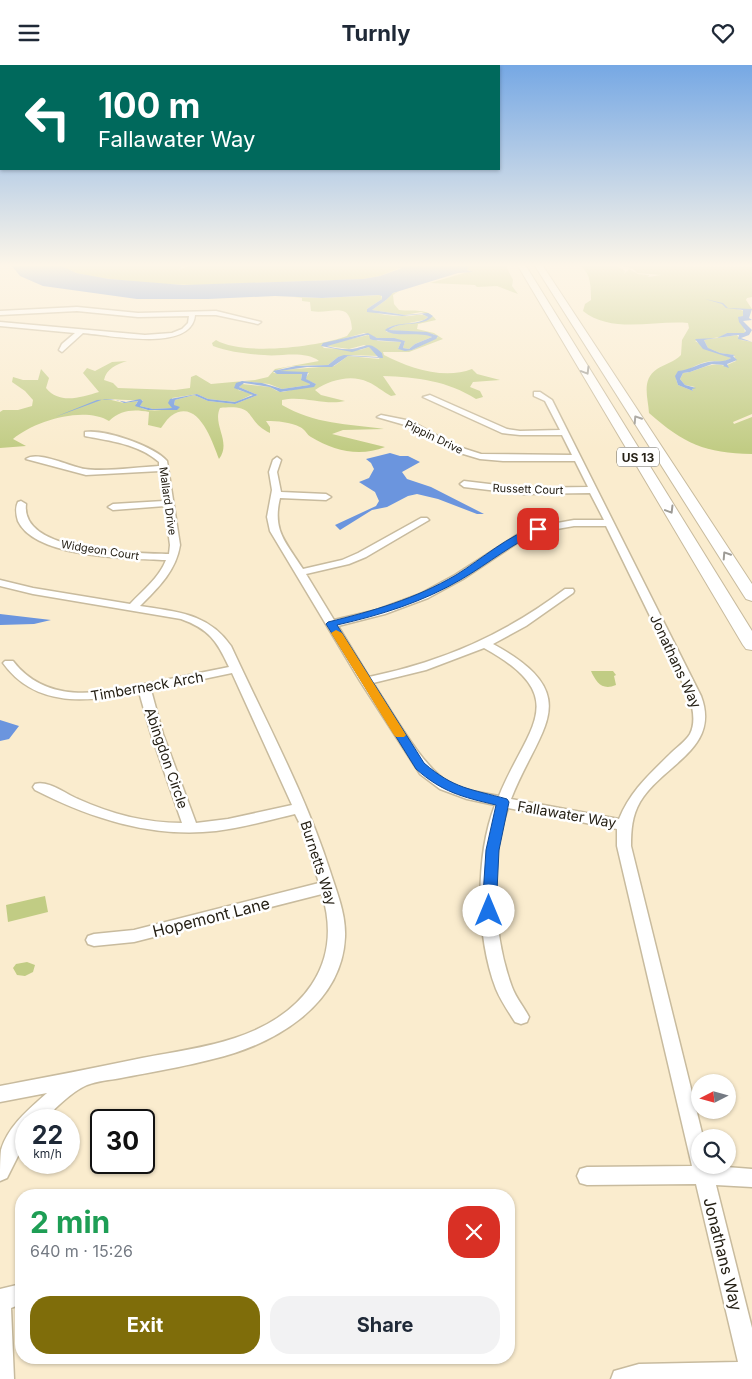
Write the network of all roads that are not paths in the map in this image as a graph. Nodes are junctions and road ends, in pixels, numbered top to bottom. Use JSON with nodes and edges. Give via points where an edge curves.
{"nodes":[{"id":1,"x":24,"y":327,"type":"edge"},
{"id":2,"x":188,"y":327,"type":"edge"},
{"id":3,"x":560,"y":327,"type":"edge"},
{"id":4,"x":579,"y":327,"type":"edge"},
{"id":5,"x":36,"y":329,"type":"joint"},
{"id":6,"x":82,"y":331,"type":"junction"},
{"id":7,"x":62,"y":350,"type":"dead end"},
{"id":8,"x":537,"y":394,"type":"dead end"},
{"id":9,"x":427,"y":397,"type":"dead end"},
{"id":10,"x":381,"y":417,"type":"dead end"},
{"id":11,"x":564,"y":432,"type":"junction"},
{"id":12,"x":88,"y":434,"type":"dead end"},
{"id":13,"x":577,"y":458,"type":"junction"},
{"id":14,"x":30,"y":459,"type":"dead end"},
{"id":15,"x":276,"y":460,"type":"dead end"},
{"id":16,"x":163,"y":469,"type":"junction"},
{"id":17,"x":464,"y":484,"type":"dead end"},
{"id":18,"x":593,"y":490,"type":"junction"},
{"id":19,"x":278,"y":495,"type":"junction"},
{"id":20,"x":326,"y":497,"type":"dead end"},
{"id":21,"x":168,"y":503,"type":"junction"},
{"id":22,"x":20,"y":504,"type":"dead end"},
{"id":23,"x":113,"y":507,"type":"dead end"},
{"id":24,"x":424,"y":520,"type":"dead end"},
{"id":25,"x":609,"y":523,"type":"junction"},
{"id":26,"x":173,"y":557,"type":"junction"},
{"id":27,"x":301,"y":572,"type":"junction"},
{"id":28,"x":0,"y":583,"type":"edge"},
{"id":29,"x":570,"y":591,"type":"dead end"},
{"id":30,"x":752,"y":596,"type":"edge"},
{"id":31,"x":133,"y":607,"type":"junction"},
{"id":32,"x":331,"y":624,"type":"junction"},
{"id":33,"x":486,"y":645,"type":"junction"},
{"id":34,"x":752,"y":645,"type":"edge"},
{"id":35,"x":9,"y":663,"type":"dead end"},
{"id":36,"x":235,"y":669,"type":"junction"},
{"id":37,"x":366,"y":681,"type":"junction"},
{"id":38,"x":144,"y":688,"type":"junction"},
{"id":39,"x":40,"y":787,"type":"dead end"},
{"id":40,"x":502,"y":802,"type":"junction"},
{"id":41,"x":300,"y":808,"type":"junction"},
{"id":42,"x":624,"y":825,"type":"junction"},
{"id":43,"x":191,"y":828,"type":"junction"},
{"id":44,"x":327,"y":887,"type":"junction"},
{"id":45,"x":94,"y":939,"type":"dead end"},
{"id":46,"x":521,"y":1017,"type":"dead end"},
{"id":47,"x":85,"y":1078,"type":"junction"},
{"id":48,"x":0,"y":1094,"type":"edge"},
{"id":49,"x":42,"y":1109,"type":"edge"},
{"id":50,"x":692,"y":1129,"type":"edge"},
{"id":51,"x":15,"y":1140,"type":"edge"},
{"id":52,"x":691,"y":1168,"type":"edge"},
{"id":53,"x":0,"y":1171,"type":"edge"},
{"id":54,"x":703,"y":1174,"type":"edge"},
{"id":55,"x":736,"y":1174,"type":"edge"},
{"id":56,"x":587,"y":1176,"type":"dead end"},
{"id":57,"x":752,"y":1177,"type":"edge"},
{"id":58,"x":15,"y":1296,"type":"edge"},
{"id":59,"x":0,"y":1300,"type":"edge"},
{"id":60,"x":752,"y":1373,"type":"edge"},
{"id":61,"x":3,"y":1379,"type":"edge"},
{"id":62,"x":622,"y":1379,"type":"edge"}],
"edges":[{"from":1,"to":5,"type":"street"},
{"from":2,"to":6,"type":"street","via":[[168,335],[142,336]]},
{"from":3,"to":34,"type":"highway","number":"US 13","one_way":true},
{"from":30,"to":4,"type":"highway","number":"US 13","one_way":true},
{"from":5,"to":6,"type":"street"},
{"from":6,"to":7,"type":"street"},
{"from":8,"to":11,"type":"street","name":"Jonathans Way","via":[[548,400]]},
{"from":9,"to":11,"type":"street","via":[[505,431]]},
{"from":10,"to":13,"type":"street","name":"Pippin Drive","via":[[408,423],[453,448],[480,456]]},
{"from":11,"to":13,"type":"street","name":"Jonathans Way"},
{"from":12,"to":16,"type":"street","name":"Mallard Drive","via":[[152,453],[163,461]]},
{"from":13,"to":18,"type":"street","name":"Jonathans Way"},
{"from":14,"to":16,"type":"street","via":[[86,472]]},
{"from":15,"to":19,"type":"street","name":"Fallawater Way","via":[[272,472]]},
{"from":16,"to":21,"type":"street","name":"Mallard Drive"},
{"from":17,"to":18,"type":"street","name":"Russett Court","via":[[523,491]]},
{"from":18,"to":25,"type":"street","name":"Jonathans Way"},
{"from":19,"to":20,"type":"street"},
{"from":19,"to":27,"type":"street","name":"Fallawater Way","via":[[271,517],[275,531]]},
{"from":21,"to":23,"type":"street"},
{"from":21,"to":26,"type":"street","name":"Mallard Drive","via":[[175,545]]},
{"from":22,"to":26,"type":"street","name":"Widgeon Court","via":[[25,525],[50,542],[125,555]]},
{"from":24,"to":27,"type":"street","via":[[362,555]]},
{"from":25,"to":32,"type":"street","via":[[574,523],[538,529],[424,596],[381,612]]},
{"from":25,"to":42,"type":"street","name":"Jonathans Way","via":[[700,712],[695,737],[640,792],[628,811]]},
{"from":26,"to":31,"type":"street","via":[[167,569]]},
{"from":27,"to":32,"type":"street","name":"Fallawater Way"},
{"from":28,"to":31,"type":"street","name":"Burnetts Way"},
{"from":29,"to":33,"type":"street","via":[[527,622]]},
{"from":31,"to":36,"type":"street","name":"Burnetts Way","via":[[182,616],[210,628],[225,646]]},
{"from":32,"to":37,"type":"street","name":"Fallawater Way"},
{"from":33,"to":37,"type":"street","via":[[418,670]]},
{"from":33,"to":40,"type":"street","via":[[529,675],[544,705],[541,722]]},
{"from":35,"to":38,"type":"street","name":"Timberneck Arch","via":[[22,680],[55,693],[95,697]]},
{"from":36,"to":38,"type":"street","name":"Timberneck Arch"},
{"from":36,"to":41,"type":"street","name":"Burnetts Way"},
{"from":37,"to":40,"type":"street","name":"Fallawater Way","via":[[425,771],[461,793]]},
{"from":38,"to":43,"type":"street","name":"Abingdon Circle"},
{"from":39,"to":43,"type":"street","via":[[82,807],[138,825]]},
{"from":40,"to":42,"type":"street","name":"Fallawater Way"},
{"from":40,"to":46,"type":"street","via":[[492,850],[489,911],[503,985]]},
{"from":41,"to":43,"type":"street","via":[[218,826]]},
{"from":41,"to":44,"type":"street","name":"Burnetts Way"},
{"from":42,"to":50,"type":"street","name":"Jonathans Way","via":[[624,846]]},
{"from":44,"to":45,"type":"street","name":"Hopemont Lane","via":[[134,937]]},
{"from":44,"to":47,"type":"street","name":"Burnetts Way","via":[[338,928],[334,957],[320,987],[294,1015],[239,1045]]},
{"from":47,"to":48,"type":"street","name":"Burnetts Way"},
{"from":47,"to":49,"type":"street"},
{"from":51,"to":53,"type":"street"},
{"from":52,"to":56,"type":"street"},
{"from":54,"to":60,"type":"street","name":"Jonathans Way"},
{"from":55,"to":57,"type":"street"},
{"from":58,"to":59,"type":"street"},
{"from":59,"to":61,"type":"street"},
{"from":60,"to":62,"type":"street","via":[[639,1375]]}]}
